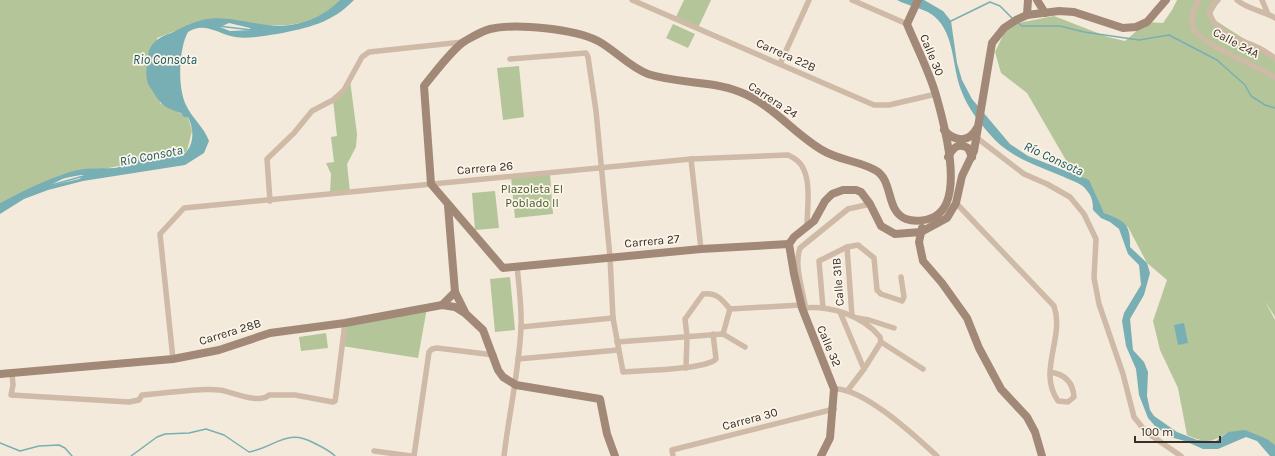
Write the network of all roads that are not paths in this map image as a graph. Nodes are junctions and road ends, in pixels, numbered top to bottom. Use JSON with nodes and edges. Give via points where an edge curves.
{"nodes":[{"id":1,"x":632,"y":0,"type":"edge"},
{"id":2,"x":809,"y":0,"type":"edge"},
{"id":3,"x":852,"y":0,"type":"edge"},
{"id":4,"x":918,"y":0,"type":"edge"},
{"id":5,"x":1028,"y":0,"type":"edge"},
{"id":6,"x":1037,"y":0,"type":"edge"},
{"id":7,"x":1166,"y":0,"type":"edge"},
{"id":8,"x":1199,"y":0,"type":"edge"},
{"id":9,"x":1218,"y":0,"type":"edge"},
{"id":10,"x":1237,"y":0,"type":"edge"},
{"id":11,"x":1262,"y":0,"type":"edge"},
{"id":12,"x":1045,"y":13,"type":"junction"},
{"id":13,"x":1268,"y":14,"type":"junction"},
{"id":14,"x":1027,"y":15,"type":"junction"},
{"id":15,"x":1275,"y":18,"type":"edge"},
{"id":16,"x":906,"y":24,"type":"junction"},
{"id":17,"x":463,"y":42,"type":"junction"},
{"id":18,"x":1275,"y":58,"type":"edge"},
{"id":19,"x":510,"y":59,"type":"dead end"},
{"id":20,"x":780,"y":64,"type":"junction"},
{"id":21,"x":1275,"y":78,"type":"edge"},
{"id":22,"x":936,"y":94,"type":"junction"},
{"id":23,"x":977,"y":128,"type":"junction"},
{"id":24,"x":944,"y":129,"type":"junction"},
{"id":25,"x":977,"y":138,"type":"junction"},
{"id":26,"x":948,"y":156,"type":"junction"},
{"id":27,"x":972,"y":157,"type":"junction"},
{"id":28,"x":691,"y":159,"type":"junction"},
{"id":29,"x":601,"y":168,"type":"junction"},
{"id":30,"x":431,"y":184,"type":"junction"},
{"id":31,"x":270,"y":201,"type":"junction"},
{"id":32,"x":956,"y":203,"type":"junction"},
{"id":33,"x":870,"y":204,"type":"junction"},
{"id":34,"x":448,"y":206,"type":"junction"},
{"id":35,"x":928,"y":220,"type":"junction"},
{"id":36,"x":807,"y":227,"type":"junction"},
{"id":37,"x":921,"y":232,"type":"junction"},
{"id":38,"x":789,"y":244,"type":"junction"},
{"id":39,"x":847,"y":247,"type":"junction"},
{"id":40,"x":701,"y":249,"type":"junction"},
{"id":41,"x":610,"y":256,"type":"junction"},
{"id":42,"x":517,"y":266,"type":"junction"},
{"id":43,"x":901,"y":277,"type":"dead end"},
{"id":44,"x":455,"y":292,"type":"junction"},
{"id":45,"x":442,"y":306,"type":"junction"},
{"id":46,"x":803,"y":307,"type":"junction"},
{"id":47,"x":824,"y":308,"type":"junction"},
{"id":48,"x":730,"y":309,"type":"junction"},
{"id":49,"x":840,"y":312,"type":"junction"},
{"id":50,"x":466,"y":314,"type":"junction"},
{"id":51,"x":854,"y":317,"type":"junction"},
{"id":52,"x":613,"y":318,"type":"junction"},
{"id":53,"x":345,"y":323,"type":"junction"},
{"id":54,"x":521,"y":327,"type":"junction"},
{"id":55,"x":894,"y":328,"type":"dead end"},
{"id":56,"x":713,"y":334,"type":"junction"},
{"id":57,"x":723,"y":334,"type":"junction"},
{"id":58,"x":687,"y":336,"type":"junction"},
{"id":59,"x":617,"y":342,"type":"junction"},
{"id":60,"x":880,"y":342,"type":"junction"},
{"id":61,"x":745,"y":347,"type":"dead end"},
{"id":62,"x":618,"y":350,"type":"junction"},
{"id":63,"x":494,"y":355,"type":"junction"},
{"id":64,"x":174,"y":359,"type":"junction"},
{"id":65,"x":518,"y":359,"type":"junction"},
{"id":66,"x":686,"y":368,"type":"junction"},
{"id":67,"x":923,"y":368,"type":"dead end"},
{"id":68,"x":864,"y":369,"type":"junction"},
{"id":69,"x":1050,"y":372,"type":"junction"},
{"id":70,"x":12,"y":373,"type":"junction"},
{"id":71,"x":0,"y":374,"type":"edge"},
{"id":72,"x":516,"y":385,"type":"junction"},
{"id":73,"x":834,"y":389,"type":"junction"},
{"id":74,"x":848,"y":390,"type":"junction"},
{"id":75,"x":834,"y":409,"type":"junction"},
{"id":76,"x":374,"y":451,"type":"dead end"},
{"id":77,"x":672,"y":453,"type":"edge"},
{"id":78,"x":411,"y":456,"type":"edge"},
{"id":79,"x":414,"y":456,"type":"edge"},
{"id":80,"x":504,"y":456,"type":"edge"},
{"id":81,"x":615,"y":456,"type":"edge"},
{"id":82,"x":821,"y":456,"type":"edge"},
{"id":83,"x":937,"y":456,"type":"edge"},
{"id":84,"x":1042,"y":456,"type":"edge"},
{"id":85,"x":1181,"y":456,"type":"edge"}],
"edges":[{"from":1,"to":20,"type":"street","name":"Carrera 22B"},
{"from":2,"to":20,"type":"street"},
{"from":3,"to":16,"type":"street"},
{"from":4,"to":16,"type":"main road"},
{"from":5,"to":14,"type":"main road"},
{"from":6,"to":12,"type":"main road"},
{"from":7,"to":12,"type":"main road","via":[[1151,19],[1136,27],[1123,28],[1106,24],[1074,12]]},
{"from":8,"to":21,"type":"street","name":"Calle 24A","via":[[1192,11],[1196,32],[1210,44]]},
{"from":9,"to":18,"type":"street","via":[[1209,10],[1210,17],[1224,33]]},
{"from":10,"to":13,"type":"street","via":[[1242,5]]},
{"from":11,"to":13,"type":"street"},
{"from":12,"to":14,"type":"main road"},
{"from":13,"to":15,"type":"street"},
{"from":14,"to":23,"type":"main road","via":[[1004,28],[992,43]]},
{"from":16,"to":22,"type":"main road","name":"Calle 30"},
{"from":17,"to":30,"type":"main road","name":"Carrera 24","via":[[424,86]]},
{"from":17,"to":31,"type":"street","via":[[369,52],[362,57],[344,90],[333,100],[312,111],[294,133],[267,158]]},
{"from":17,"to":35,"type":"main road","name":"Carrera 24","via":[[488,30],[503,27],[545,29],[586,35],[646,73],[741,92],[787,122],[820,150],[882,175],[894,209],[906,219]]},
{"from":19,"to":29,"type":"street","via":[[586,53],[593,85]]},
{"from":20,"to":22,"type":"street","name":"Carrera 22B","via":[[874,105],[889,105]]},
{"from":22,"to":24,"type":"main road"},
{"from":23,"to":24,"type":"main road","via":[[973,135],[958,140]]},
{"from":23,"to":25,"type":"main road"},
{"from":24,"to":26,"type":"main road"},
{"from":25,"to":27,"type":"main road"},
{"from":25,"to":85,"type":"street","via":[[1024,174],[1070,197],[1084,214],[1096,239],[1094,278],[1099,304],[1123,374],[1134,417],[1146,432]]},
{"from":26,"to":27,"type":"main road","via":[[954,147],[959,145],[968,148]]},
{"from":26,"to":35,"type":"main road","via":[[951,174],[948,200],[940,214]]},
{"from":27,"to":32,"type":"main road","via":[[962,176]]},
{"from":28,"to":29,"type":"street","name":"Carrera 26"},
{"from":28,"to":36,"type":"street","name":"Carrera 26","via":[[788,155],[797,159],[804,169],[807,186]]},
{"from":28,"to":40,"type":"street"},
{"from":29,"to":30,"type":"street","name":"Carrera 26"},
{"from":29,"to":41,"type":"street"},
{"from":30,"to":31,"type":"street","name":"Carrera 26"},
{"from":30,"to":34,"type":"main road"},
{"from":31,"to":64,"type":"street","name":"Carrera 26","via":[[184,208],[160,234]]},
{"from":32,"to":37,"type":"main road","via":[[946,218]]},
{"from":32,"to":69,"type":"street","via":[[1054,306],[1056,318]]},
{"from":33,"to":36,"type":"main road","via":[[861,192],[842,190],[832,194],[825,201],[819,215]]},
{"from":33,"to":37,"type":"main road","via":[[881,226],[887,231],[895,234]]},
{"from":33,"to":46,"type":"street","via":[[848,208],[800,248],[798,264]]},
{"from":34,"to":42,"type":"main road","name":"Carrera 27","via":[[503,268]]},
{"from":34,"to":44,"type":"main road"},
{"from":35,"to":37,"type":"main road","via":[[923,223]]},
{"from":36,"to":38,"type":"main road"},
{"from":37,"to":84,"type":"main road","via":[[919,242],[923,261],[967,318],[979,348],[1001,389],[1027,417],[1035,432]]},
{"from":38,"to":40,"type":"main road","name":"Carrera 27"},
{"from":38,"to":46,"type":"main road","name":"Calle 32"},
{"from":39,"to":43,"type":"street","via":[[858,245],[874,258],[877,290],[881,294],[902,301],[904,297]]},
{"from":39,"to":47,"type":"street","via":[[819,261]]},
{"from":39,"to":51,"type":"street","name":"Calle 31B"},
{"from":40,"to":41,"type":"main road","name":"Carrera 27"},
{"from":41,"to":42,"type":"main road","name":"Carrera 27"},
{"from":41,"to":52,"type":"street"},
{"from":42,"to":54,"type":"street"},
{"from":44,"to":45,"type":"main road"},
{"from":44,"to":50,"type":"main road"},
{"from":45,"to":50,"type":"main road","name":"Carrera 28B"},
{"from":45,"to":53,"type":"main road","name":"Carrera 28B"},
{"from":46,"to":47,"type":"street"},
{"from":46,"to":48,"type":"street"},
{"from":46,"to":73,"type":"main road","name":"Calle 32"},
{"from":47,"to":49,"type":"street"},
{"from":48,"to":57,"type":"street"},
{"from":48,"to":58,"type":"street","via":[[718,296],[704,294],[685,319]]},
{"from":49,"to":51,"type":"street"},
{"from":49,"to":68,"type":"street"},
{"from":50,"to":63,"type":"main road","via":[[483,330]]},
{"from":51,"to":55,"type":"street"},
{"from":51,"to":60,"type":"street","via":[[877,333]]},
{"from":52,"to":54,"type":"street"},
{"from":52,"to":59,"type":"street"},
{"from":53,"to":64,"type":"main road","name":"Carrera 28B","via":[[270,333],[219,350]]},
{"from":53,"to":70,"type":"street","via":[[336,401],[333,402],[295,394],[269,395],[258,399],[218,390],[142,395],[139,400],[129,402],[11,395]]},
{"from":54,"to":65,"type":"street"},
{"from":56,"to":57,"type":"street"},
{"from":56,"to":58,"type":"street"},
{"from":56,"to":66,"type":"street","via":[[716,359],[712,364]]},
{"from":57,"to":61,"type":"street"},
{"from":58,"to":59,"type":"street"},
{"from":58,"to":66,"type":"street"},
{"from":59,"to":62,"type":"street"},
{"from":60,"to":67,"type":"street"},
{"from":60,"to":68,"type":"street"},
{"from":62,"to":65,"type":"street"},
{"from":62,"to":66,"type":"street","via":[[623,372]]},
{"from":63,"to":72,"type":"main road","via":[[503,377]]},
{"from":63,"to":79,"type":"street","via":[[437,348],[429,352]]},
{"from":64,"to":70,"type":"main road","name":"Carrera 28B"},
{"from":65,"to":72,"type":"street"},
{"from":68,"to":74,"type":"street"},
{"from":69,"to":69,"type":"street","via":[[1050,384],[1054,395],[1058,401],[1068,402],[1074,397],[1073,388],[1065,377]]},
{"from":70,"to":71,"type":"main road","name":"Carrera 28B"},
{"from":72,"to":80,"type":"street","via":[[512,395]]},
{"from":72,"to":81,"type":"main road","via":[[600,399]]},
{"from":73,"to":74,"type":"street"},
{"from":73,"to":75,"type":"main road","name":"Calle 32"},
{"from":74,"to":83,"type":"street","via":[[892,417]]},
{"from":75,"to":77,"type":"street","name":"Carrera 30"},
{"from":75,"to":82,"type":"main road","name":"Calle 32","via":[[830,438]]},
{"from":76,"to":78,"type":"street"}]}
